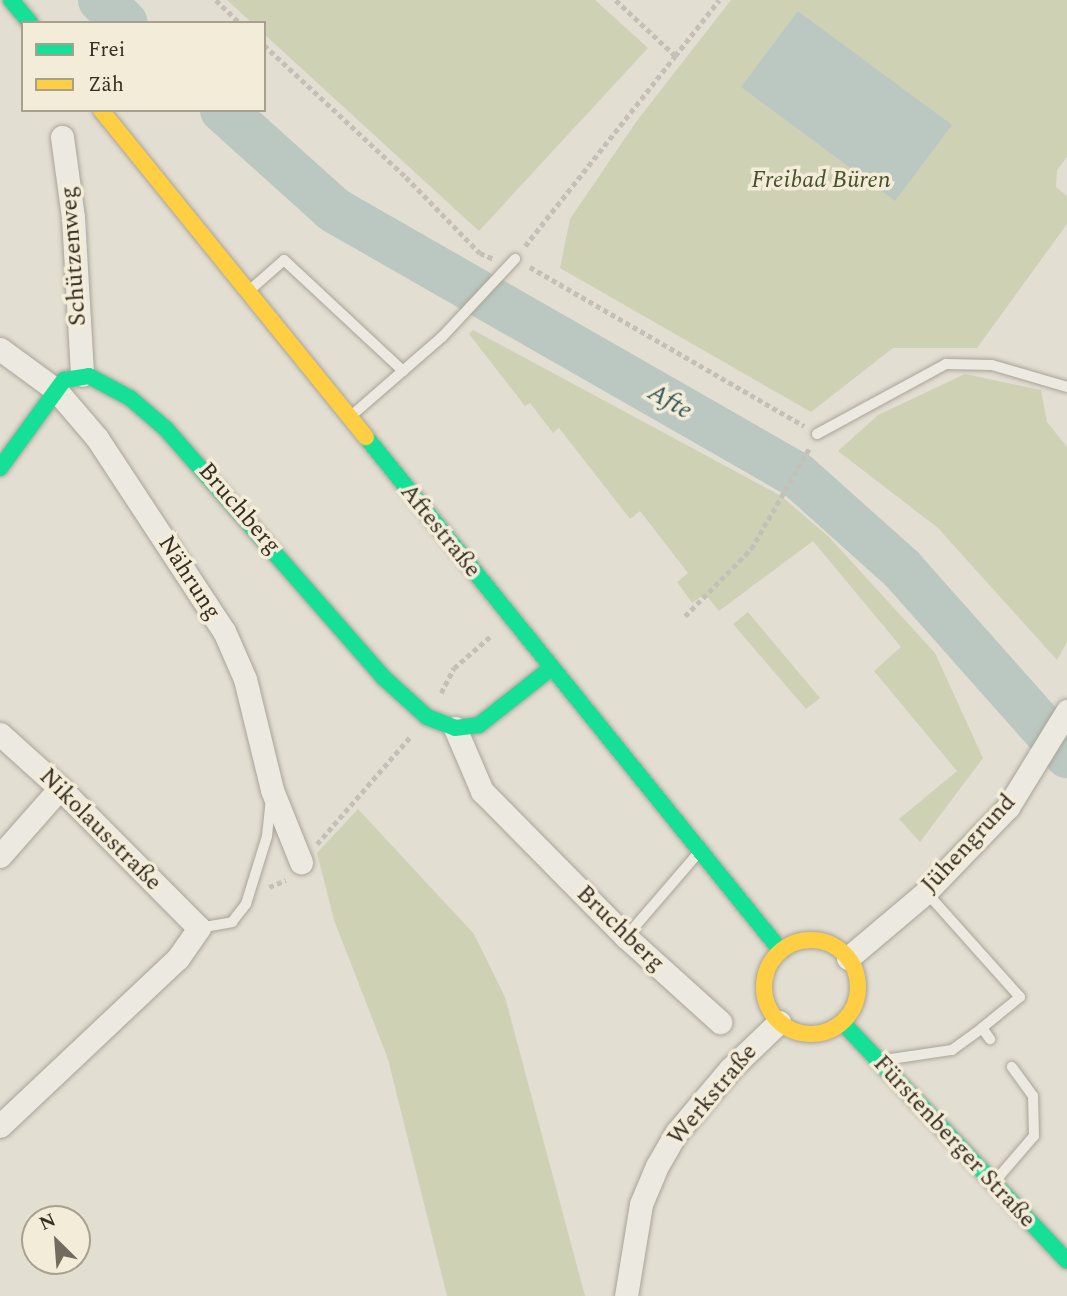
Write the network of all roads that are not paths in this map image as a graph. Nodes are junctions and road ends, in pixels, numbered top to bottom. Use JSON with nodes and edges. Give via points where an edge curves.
{"nodes":[{"id":1,"x":11,"y":0,"type":"edge"},
{"id":2,"x":28,"y":21,"type":"edge"},
{"id":3,"x":103,"y":112,"type":"edge"},
{"id":4,"x":62,"y":137,"type":"dead end"},
{"id":5,"x":508,"y":266,"type":"road end"},
{"id":6,"x":248,"y":292,"type":"junction"},
{"id":7,"x":0,"y":349,"type":"edge"},
{"id":8,"x":403,"y":371,"type":"junction"},
{"id":9,"x":82,"y":375,"type":"junction"},
{"id":10,"x":1067,"y":387,"type":"edge"},
{"id":11,"x":56,"y":390,"type":"junction"},
{"id":12,"x":349,"y":418,"type":"junction"},
{"id":13,"x":817,"y":434,"type":"road end"},
{"id":14,"x":0,"y":468,"type":"edge"},
{"id":15,"x":550,"y":669,"type":"junction"},
{"id":16,"x":1067,"y":711,"type":"edge"},
{"id":17,"x":455,"y":728,"type":"junction"},
{"id":18,"x":0,"y":734,"type":"edge"},
{"id":19,"x":61,"y":788,"type":"junction"},
{"id":20,"x":272,"y":790,"type":"junction"},
{"id":21,"x":699,"y":851,"type":"junction"},
{"id":22,"x":0,"y":856,"type":"edge"},
{"id":23,"x":301,"y":862,"type":"road end"},
{"id":24,"x":926,"y":892,"type":"junction"},
{"id":25,"x":199,"y":928,"type":"junction"},
{"id":26,"x":625,"y":937,"type":"junction"},
{"id":27,"x":780,"y":951,"type":"junction"},
{"id":28,"x":848,"y":958,"type":"junction"},
{"id":29,"x":720,"y":1022,"type":"dead end"},
{"id":30,"x":779,"y":1022,"type":"junction"},
{"id":31,"x":842,"y":1022,"type":"junction"},
{"id":32,"x":982,"y":1028,"type":"junction"},
{"id":33,"x":990,"y":1040,"type":"dead end"},
{"id":34,"x":879,"y":1061,"type":"junction"},
{"id":35,"x":1012,"y":1067,"type":"dead end"},
{"id":36,"x":0,"y":1126,"type":"edge"},
{"id":37,"x":992,"y":1185,"type":"junction"},
{"id":38,"x":1067,"y":1261,"type":"edge"},
{"id":39,"x":626,"y":1296,"type":"edge"}],
"edges":[{"from":1,"to":2,"type":"main road"},
{"from":3,"to":6,"type":"main road","name":"Aftestraße"},
{"from":4,"to":9,"type":"street","name":"Schützenweg","via":[[73,217]]},
{"from":5,"to":8,"type":"lane"},
{"from":6,"to":8,"type":"lane","via":[[284,260]]},
{"from":6,"to":12,"type":"main road","name":"Aftestraße"},
{"from":7,"to":11,"type":"street"},
{"from":8,"to":12,"type":"lane"},
{"from":9,"to":11,"type":"main road","via":[[68,377]]},
{"from":9,"to":17,"type":"main road","name":"Bruchberg","via":[[130,398],[166,429],[383,677],[427,717]]},
{"from":10,"to":13,"type":"lane","via":[[992,365],[946,364]]},
{"from":11,"to":14,"type":"main road"},
{"from":11,"to":20,"type":"street","name":"Nährung","via":[[97,438],[224,631],[254,708]]},
{"from":12,"to":15,"type":"main road","name":"Aftestraße"},
{"from":15,"to":17,"type":"main road","via":[[495,716],[479,725]]},
{"from":15,"to":21,"type":"main road","name":"Aftestraße"},
{"from":16,"to":24,"type":"street","name":"Jühengrund","via":[[1008,807]]},
{"from":17,"to":26,"type":"street","name":"Bruchberg","via":[[482,791]]},
{"from":18,"to":19,"type":"street","name":"Nikolausstraße"},
{"from":19,"to":22,"type":"street"},
{"from":19,"to":25,"type":"street","name":"Nikolausstraße"},
{"from":20,"to":23,"type":"street","name":"Nährung"},
{"from":20,"to":25,"type":"lane","name":"Nährung","via":[[267,836],[254,884],[232,922]]},
{"from":21,"to":26,"type":"lane"},
{"from":21,"to":27,"type":"main road","name":"Aftestraße"},
{"from":24,"to":28,"type":"street","name":"Jühengrund"},
{"from":24,"to":32,"type":"lane","via":[[1020,997]]},
{"from":25,"to":36,"type":"street","via":[[178,958]]},
{"from":26,"to":29,"type":"street","name":"Bruchberg"},
{"from":27,"to":28,"type":"main road","via":[[793,943],[823,942]]},
{"from":27,"to":30,"type":"main road","via":[[766,973],[764,986],[771,1012]]},
{"from":28,"to":31,"type":"main road","via":[[858,984],[854,1005]]},
{"from":30,"to":31,"type":"main road","via":[[804,1034],[831,1030]]},
{"from":30,"to":39,"type":"street","name":"Werkstraße","via":[[686,1121],[657,1166],[636,1227]]},
{"from":31,"to":34,"type":"main road","name":"Fürstenberger Straße"},
{"from":32,"to":33,"type":"lane"},
{"from":32,"to":34,"type":"lane","via":[[952,1050]]},
{"from":34,"to":37,"type":"main road","name":"Fürstenberger Straße"},
{"from":35,"to":37,"type":"lane","via":[[1033,1096],[1034,1136]]},
{"from":37,"to":38,"type":"main road","name":"Fürstenberger Straße"}]}
